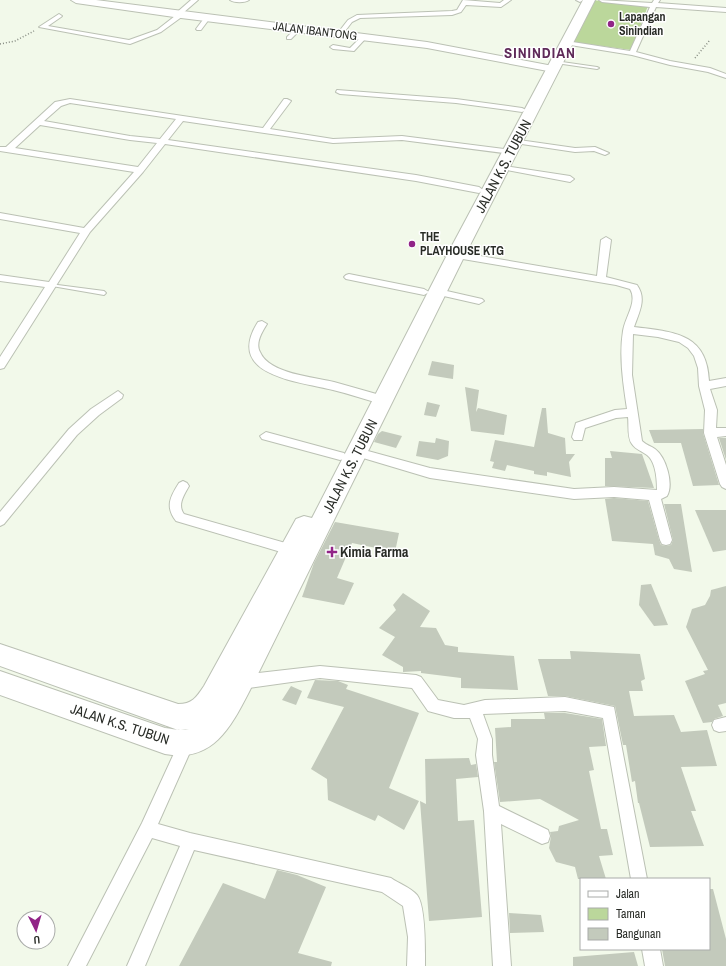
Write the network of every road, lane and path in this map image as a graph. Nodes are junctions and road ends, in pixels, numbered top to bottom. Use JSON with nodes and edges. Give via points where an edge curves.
{"nodes":[{"id":1,"x":76,"y":0,"type":"edge"},
{"id":2,"x":195,"y":0,"type":"edge"},
{"id":3,"x":233,"y":0,"type":"edge"},
{"id":4,"x":246,"y":0,"type":"edge"},
{"id":5,"x":508,"y":0,"type":"edge"},
{"id":6,"x":579,"y":0,"type":"edge"},
{"id":7,"x":589,"y":0,"type":"edge"},
{"id":8,"x":602,"y":0,"type":"edge"},
{"id":9,"x":465,"y":1,"type":"edge"},
{"id":10,"x":655,"y":2,"type":"edge"},
{"id":11,"x":726,"y":10,"type":"edge"},
{"id":12,"x":179,"y":15,"type":"junction"},
{"id":13,"x":59,"y":16,"type":"dead end"},
{"id":14,"x":207,"y":18,"type":"junction"},
{"id":15,"x":42,"y":27,"type":"junction"},
{"id":16,"x":199,"y":29,"type":"dead end"},
{"id":17,"x":298,"y":29,"type":"junction"},
{"id":18,"x":340,"y":34,"type":"junction"},
{"id":19,"x":364,"y":37,"type":"junction"},
{"id":20,"x":289,"y":38,"type":"dead end"},
{"id":21,"x":710,"y":40,"type":"dead end"},
{"id":22,"x":566,"y":43,"type":"junction"},
{"id":23,"x":0,"y":44,"type":"edge"},
{"id":24,"x":333,"y":47,"type":"dead end"},
{"id":25,"x":632,"y":53,"type":"junction"},
{"id":26,"x":551,"y":66,"type":"junction"},
{"id":27,"x":689,"y":66,"type":"junction"},
{"id":28,"x":597,"y":68,"type":"dead end"},
{"id":29,"x":726,"y":76,"type":"edge"},
{"id":30,"x":340,"y":92,"type":"dead end"},
{"id":31,"x":287,"y":101,"type":"dead end"},
{"id":32,"x":522,"y":110,"type":"junction"},
{"id":33,"x":181,"y":118,"type":"junction"},
{"id":34,"x":37,"y":122,"type":"junction"},
{"id":35,"x":265,"y":130,"type":"junction"},
{"id":36,"x":162,"y":142,"type":"junction"},
{"id":37,"x":510,"y":144,"type":"junction"},
{"id":38,"x":4,"y":149,"type":"edge"},
{"id":39,"x":605,"y":152,"type":"dead end"},
{"id":40,"x":140,"y":170,"type":"junction"},
{"id":41,"x":570,"y":179,"type":"dead end"},
{"id":42,"x":479,"y":190,"type":"junction"},
{"id":43,"x":0,"y":216,"type":"edge"},
{"id":44,"x":86,"y":231,"type":"junction"},
{"id":45,"x":606,"y":240,"type":"dead end"},
{"id":46,"x":450,"y":254,"type":"junction"},
{"id":47,"x":349,"y":276,"type":"dead end"},
{"id":48,"x":0,"y":278,"type":"edge"},
{"id":49,"x":601,"y":280,"type":"junction"},
{"id":50,"x":52,"y":285,"type":"junction"},
{"id":51,"x":431,"y":292,"type":"junction"},
{"id":52,"x":104,"y":293,"type":"dead end"},
{"id":53,"x":479,"y":302,"type":"dead end"},
{"id":54,"x":262,"y":324,"type":"dead end"},
{"id":55,"x":628,"y":330,"type":"junction"},
{"id":56,"x":0,"y":365,"type":"edge"},
{"id":57,"x":726,"y":382,"type":"edge"},
{"id":58,"x":704,"y":386,"type":"junction"},
{"id":59,"x":118,"y":395,"type":"dead end"},
{"id":60,"x":376,"y":398,"type":"junction"},
{"id":61,"x":634,"y":412,"type":"junction"},
{"id":62,"x":726,"y":432,"type":"edge"},
{"id":63,"x":710,"y":433,"type":"junction"},
{"id":64,"x":266,"y":436,"type":"dead end"},
{"id":65,"x":578,"y":437,"type":"dead end"},
{"id":66,"x":348,"y":454,"type":"junction"},
{"id":67,"x":726,"y":484,"type":"edge"},
{"id":68,"x":183,"y":486,"type":"dead end"},
{"id":69,"x":654,"y":496,"type":"junction"},
{"id":70,"x":3,"y":513,"type":"edge"},
{"id":71,"x":666,"y":540,"type":"dead end"},
{"id":72,"x":291,"y":550,"type":"junction"},
{"id":73,"x":0,"y":655,"type":"edge"},
{"id":74,"x":241,"y":682,"type":"junction"},
{"id":75,"x":0,"y":683,"type":"edge"},
{"id":76,"x":474,"y":709,"type":"junction"},
{"id":77,"x":193,"y":717,"type":"junction"},
{"id":78,"x":186,"y":743,"type":"junction"},
{"id":79,"x":492,"y":811,"type":"junction"},
{"id":80,"x":148,"y":829,"type":"junction"},
{"id":81,"x":542,"y":836,"type":"dead end"},
{"id":82,"x":190,"y":841,"type":"junction"},
{"id":83,"x":639,"y":878,"type":"edge"},
{"id":84,"x":651,"y":950,"type":"edge"},
{"id":85,"x":77,"y":966,"type":"edge"},
{"id":86,"x":136,"y":966,"type":"edge"},
{"id":87,"x":416,"y":966,"type":"edge"},
{"id":88,"x":502,"y":966,"type":"edge"},
{"id":89,"x":654,"y":966,"type":"edge"}],
"edges":[{"from":1,"to":12,"type":"street","name":"JALAN IBANTONG"},
{"from":2,"to":12,"type":"street"},
{"from":3,"to":4,"type":"street"},
{"from":5,"to":9,"type":"street","via":[[501,5]]},
{"from":6,"to":26,"type":"highway","name":"JALAN K.S. TUBUN"},
{"from":7,"to":22,"type":"highway","name":"JALAN K.S. TUBUN"},
{"from":8,"to":10,"type":"street"},
{"from":9,"to":18,"type":"street","via":[[459,11],[452,13],[359,16],[350,21]]},
{"from":10,"to":11,"type":"street"},
{"from":10,"to":25,"type":"street"},
{"from":12,"to":14,"type":"street","name":"JALAN IBANTONG"},
{"from":12,"to":15,"type":"street","via":[[158,31],[130,42]]},
{"from":13,"to":15,"type":"street"},
{"from":14,"to":16,"type":"street"},
{"from":14,"to":17,"type":"street","name":"JALAN IBANTONG"},
{"from":15,"to":23,"type":"path","via":[[15,41]]},
{"from":17,"to":18,"type":"street","name":"JALAN IBANTONG"},
{"from":17,"to":20,"type":"street"},
{"from":18,"to":19,"type":"street","name":"JALAN IBANTONG"},
{"from":19,"to":24,"type":"street","via":[[352,50]]},
{"from":19,"to":26,"type":"street","name":"JALAN IBANTONG"},
{"from":21,"to":27,"type":"path"},
{"from":22,"to":25,"type":"street"},
{"from":22,"to":26,"type":"highway","name":"JALAN K.S. TUBUN"},
{"from":25,"to":27,"type":"street"},
{"from":26,"to":28,"type":"lane"},
{"from":26,"to":32,"type":"highway","name":"JALAN K.S. TUBUN"},
{"from":26,"to":37,"type":"highway","name":"JALAN K.S. TUBUN"},
{"from":27,"to":29,"type":"street"},
{"from":30,"to":32,"type":"street","via":[[456,101]]},
{"from":31,"to":35,"type":"street"},
{"from":32,"to":37,"type":"highway","name":"JALAN K.S. TUBUN"},
{"from":33,"to":34,"type":"street","via":[[67,101],[58,104]]},
{"from":33,"to":35,"type":"street"},
{"from":33,"to":36,"type":"street"},
{"from":34,"to":36,"type":"street"},
{"from":34,"to":38,"type":"street"},
{"from":35,"to":37,"type":"street","via":[[333,141],[402,138]]},
{"from":36,"to":40,"type":"street"},
{"from":36,"to":42,"type":"street","via":[[416,178]]},
{"from":37,"to":39,"type":"street"},
{"from":37,"to":41,"type":"street"},
{"from":37,"to":42,"type":"highway","name":"JALAN K.S. TUBUN"},
{"from":37,"to":46,"type":"highway","name":"JALAN K.S. TUBUN"},
{"from":38,"to":40,"type":"street"},
{"from":40,"to":44,"type":"street"},
{"from":42,"to":46,"type":"highway","name":"JALAN K.S. TUBUN"},
{"from":43,"to":44,"type":"street"},
{"from":44,"to":50,"type":"street"},
{"from":45,"to":49,"type":"street"},
{"from":46,"to":49,"type":"street"},
{"from":46,"to":51,"type":"highway","name":"JALAN K.S. TUBUN"},
{"from":47,"to":51,"type":"street"},
{"from":48,"to":50,"type":"street"},
{"from":49,"to":55,"type":"street","via":[[627,284],[637,290],[638,300]]},
{"from":50,"to":52,"type":"lane"},
{"from":50,"to":56,"type":"street"},
{"from":51,"to":53,"type":"street"},
{"from":51,"to":60,"type":"highway","name":"JALAN K.S. TUBUN"},
{"from":54,"to":60,"type":"street","via":[[253,346],[257,358],[265,365],[295,378]]},
{"from":55,"to":58,"type":"street","via":[[661,334],[689,342],[700,357],[705,370]]},
{"from":55,"to":61,"type":"street","via":[[627,375]]},
{"from":57,"to":58,"type":"street"},
{"from":58,"to":63,"type":"street","via":[[711,410]]},
{"from":59,"to":70,"type":"street","via":[[73,432]]},
{"from":60,"to":66,"type":"highway","name":"JALAN K.S. TUBUN"},
{"from":61,"to":65,"type":"street","via":[[615,414],[580,426]]},
{"from":61,"to":69,"type":"street","via":[[636,442],[651,452],[657,459],[661,471],[663,492]]},
{"from":62,"to":63,"type":"street"},
{"from":63,"to":67,"type":"street"},
{"from":64,"to":66,"type":"street"},
{"from":66,"to":69,"type":"street","via":[[443,475],[574,494],[614,492]]},
{"from":66,"to":72,"type":"highway","name":"JALAN K.S. TUBUN"},
{"from":66,"to":74,"type":"highway","name":"JALAN K.S. TUBUN"},
{"from":68,"to":72,"type":"street","via":[[174,502],[174,510],[180,518]]},
{"from":69,"to":71,"type":"street"},
{"from":72,"to":77,"type":"highway","name":"JALAN K.S. TUBUN","via":[[213,695],[203,711]]},
{"from":73,"to":77,"type":"highway","name":"JALAN K.S. TUBUN","via":[[178,718]]},
{"from":74,"to":76,"type":"street","via":[[320,672],[392,679],[416,682],[433,706],[460,712]]},
{"from":74,"to":78,"type":"highway","name":"JALAN K.S. TUBUN","via":[[215,726]]},
{"from":75,"to":78,"type":"highway","name":"JALAN K.S. TUBUN","via":[[165,741]]},
{"from":76,"to":79,"type":"street","via":[[485,739]]},
{"from":76,"to":83,"type":"street","via":[[565,704],[608,712]]},
{"from":77,"to":78,"type":"street"},
{"from":78,"to":80,"type":"street"},
{"from":79,"to":81,"type":"street"},
{"from":79,"to":88,"type":"street"},
{"from":80,"to":82,"type":"street"},
{"from":80,"to":85,"type":"street"},
{"from":82,"to":86,"type":"street"},
{"from":82,"to":87,"type":"street","via":[[385,884],[411,901],[417,937]]},
{"from":84,"to":89,"type":"street"}]}
